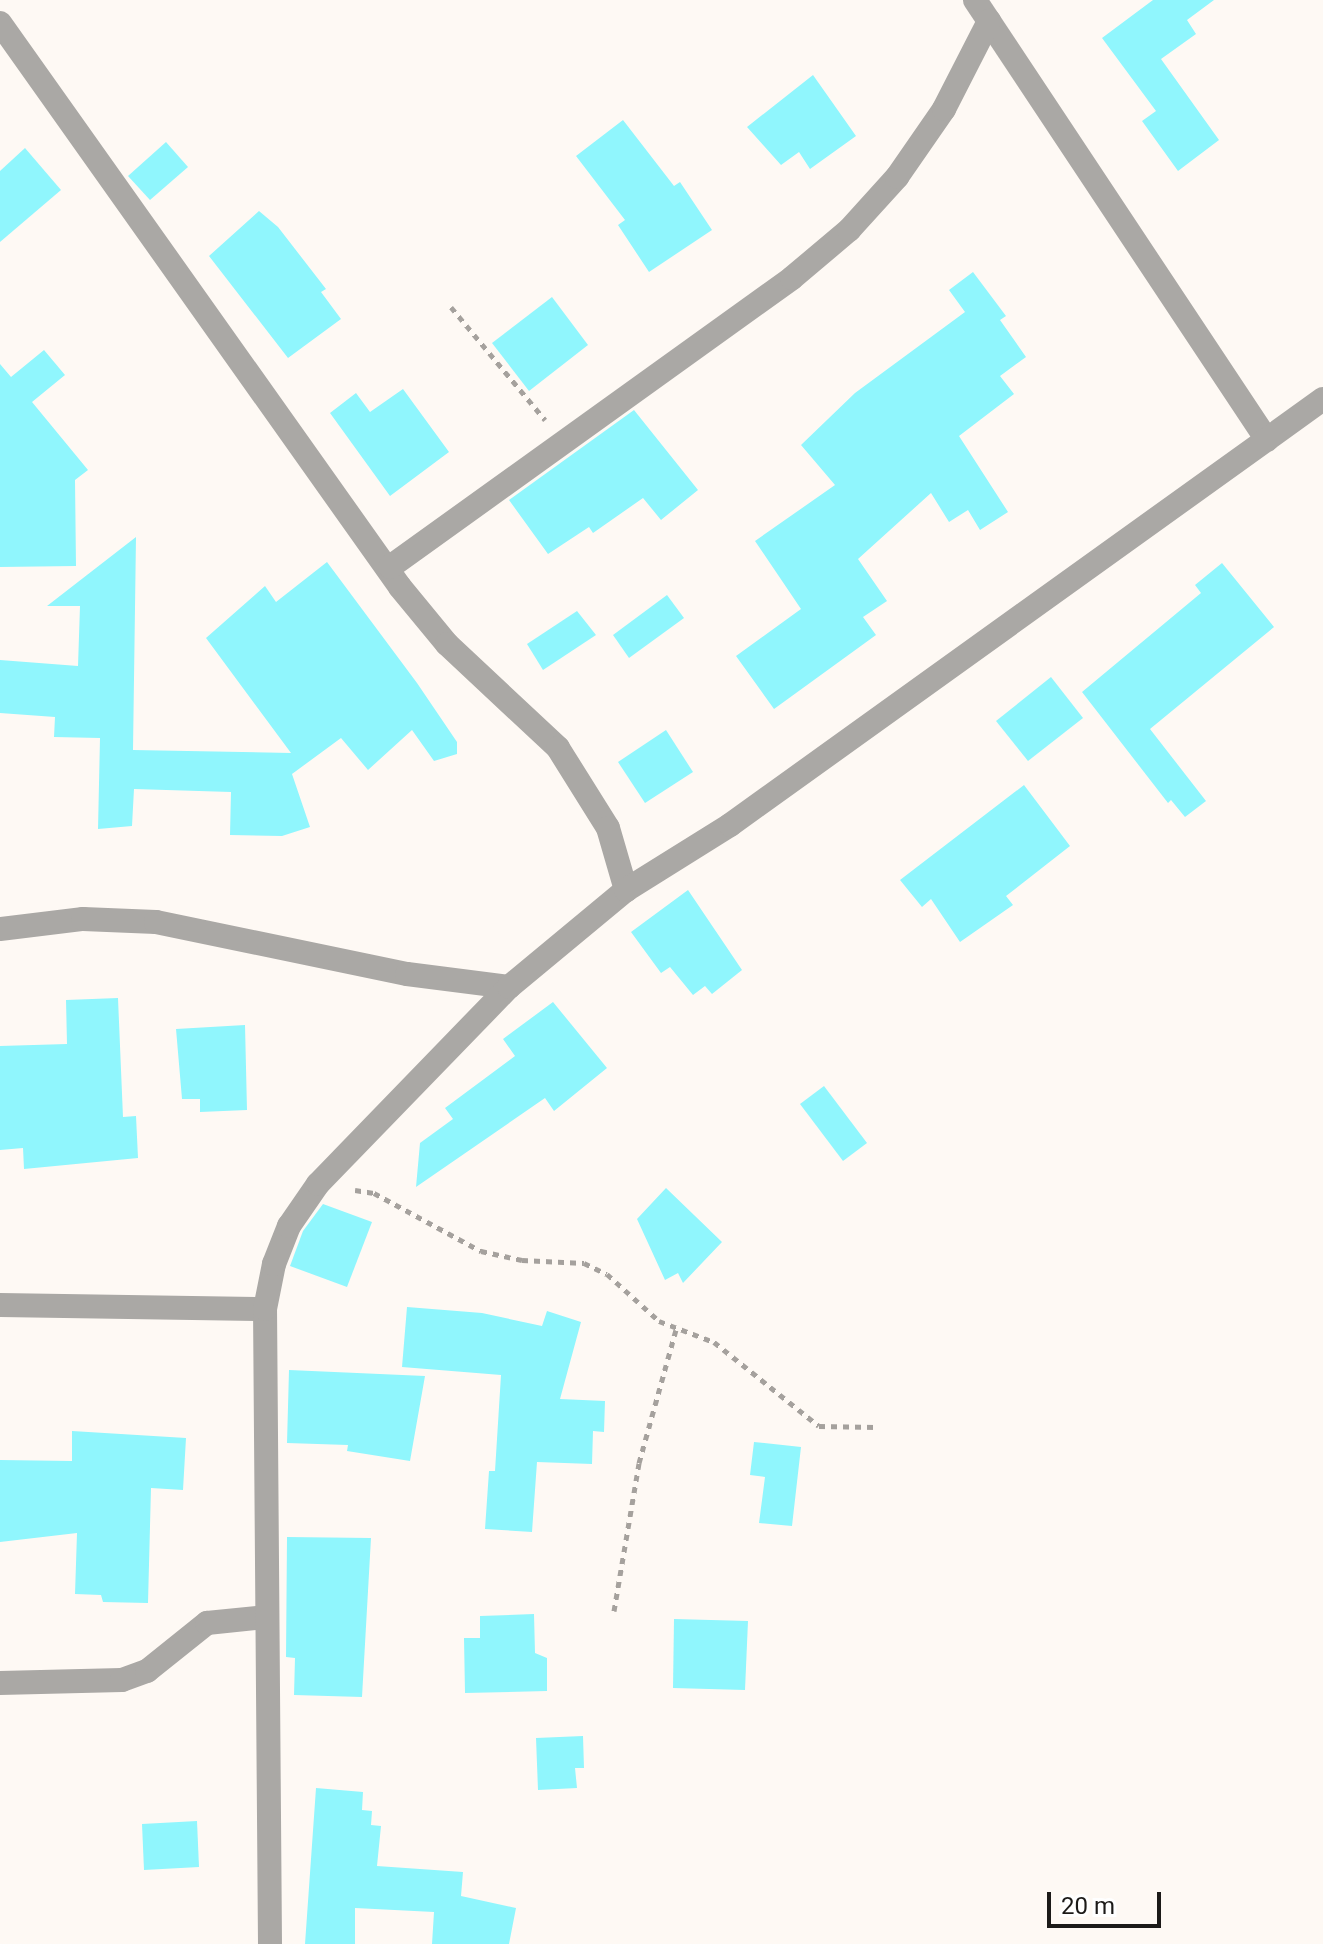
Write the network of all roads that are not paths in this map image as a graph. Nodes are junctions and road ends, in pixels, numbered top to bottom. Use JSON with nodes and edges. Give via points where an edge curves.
{"nodes":[{"id":1,"x":975,"y":0,"type":"edge"},
{"id":2,"x":989,"y":21,"type":"junction"},
{"id":3,"x":0,"y":23,"type":"edge"},
{"id":4,"x":1323,"y":399,"type":"edge"},
{"id":5,"x":1267,"y":440,"type":"junction"},
{"id":6,"x":390,"y":567,"type":"junction"},
{"id":7,"x":626,"y":890,"type":"junction"},
{"id":8,"x":0,"y":929,"type":"edge"},
{"id":9,"x":509,"y":987,"type":"junction"},
{"id":10,"x":0,"y":1305,"type":"edge"},
{"id":11,"x":265,"y":1309,"type":"junction"},
{"id":12,"x":266,"y":1617,"type":"junction"},
{"id":13,"x":0,"y":1683,"type":"edge"},
{"id":14,"x":270,"y":1944,"type":"edge"}],
"edges":[{"from":1,"to":2,"type":"street"},
{"from":2,"to":5,"type":"street"},
{"from":2,"to":6,"type":"street","via":[[944,109],[897,177],[849,230],[792,278]]},
{"from":3,"to":6,"type":"street"},
{"from":4,"to":5,"type":"street"},
{"from":5,"to":7,"type":"street","via":[[730,825]]},
{"from":6,"to":7,"type":"street","via":[[447,644],[558,748],[608,828]]},
{"from":7,"to":9,"type":"street"},
{"from":8,"to":9,"type":"street","via":[[83,919],[156,922],[407,974]]},
{"from":9,"to":11,"type":"street","via":[[318,1184],[289,1226]]},
{"from":10,"to":11,"type":"street"},
{"from":11,"to":12,"type":"street"},
{"from":12,"to":13,"type":"street","via":[[207,1623],[147,1671],[122,1680]]},
{"from":12,"to":14,"type":"street"}]}
